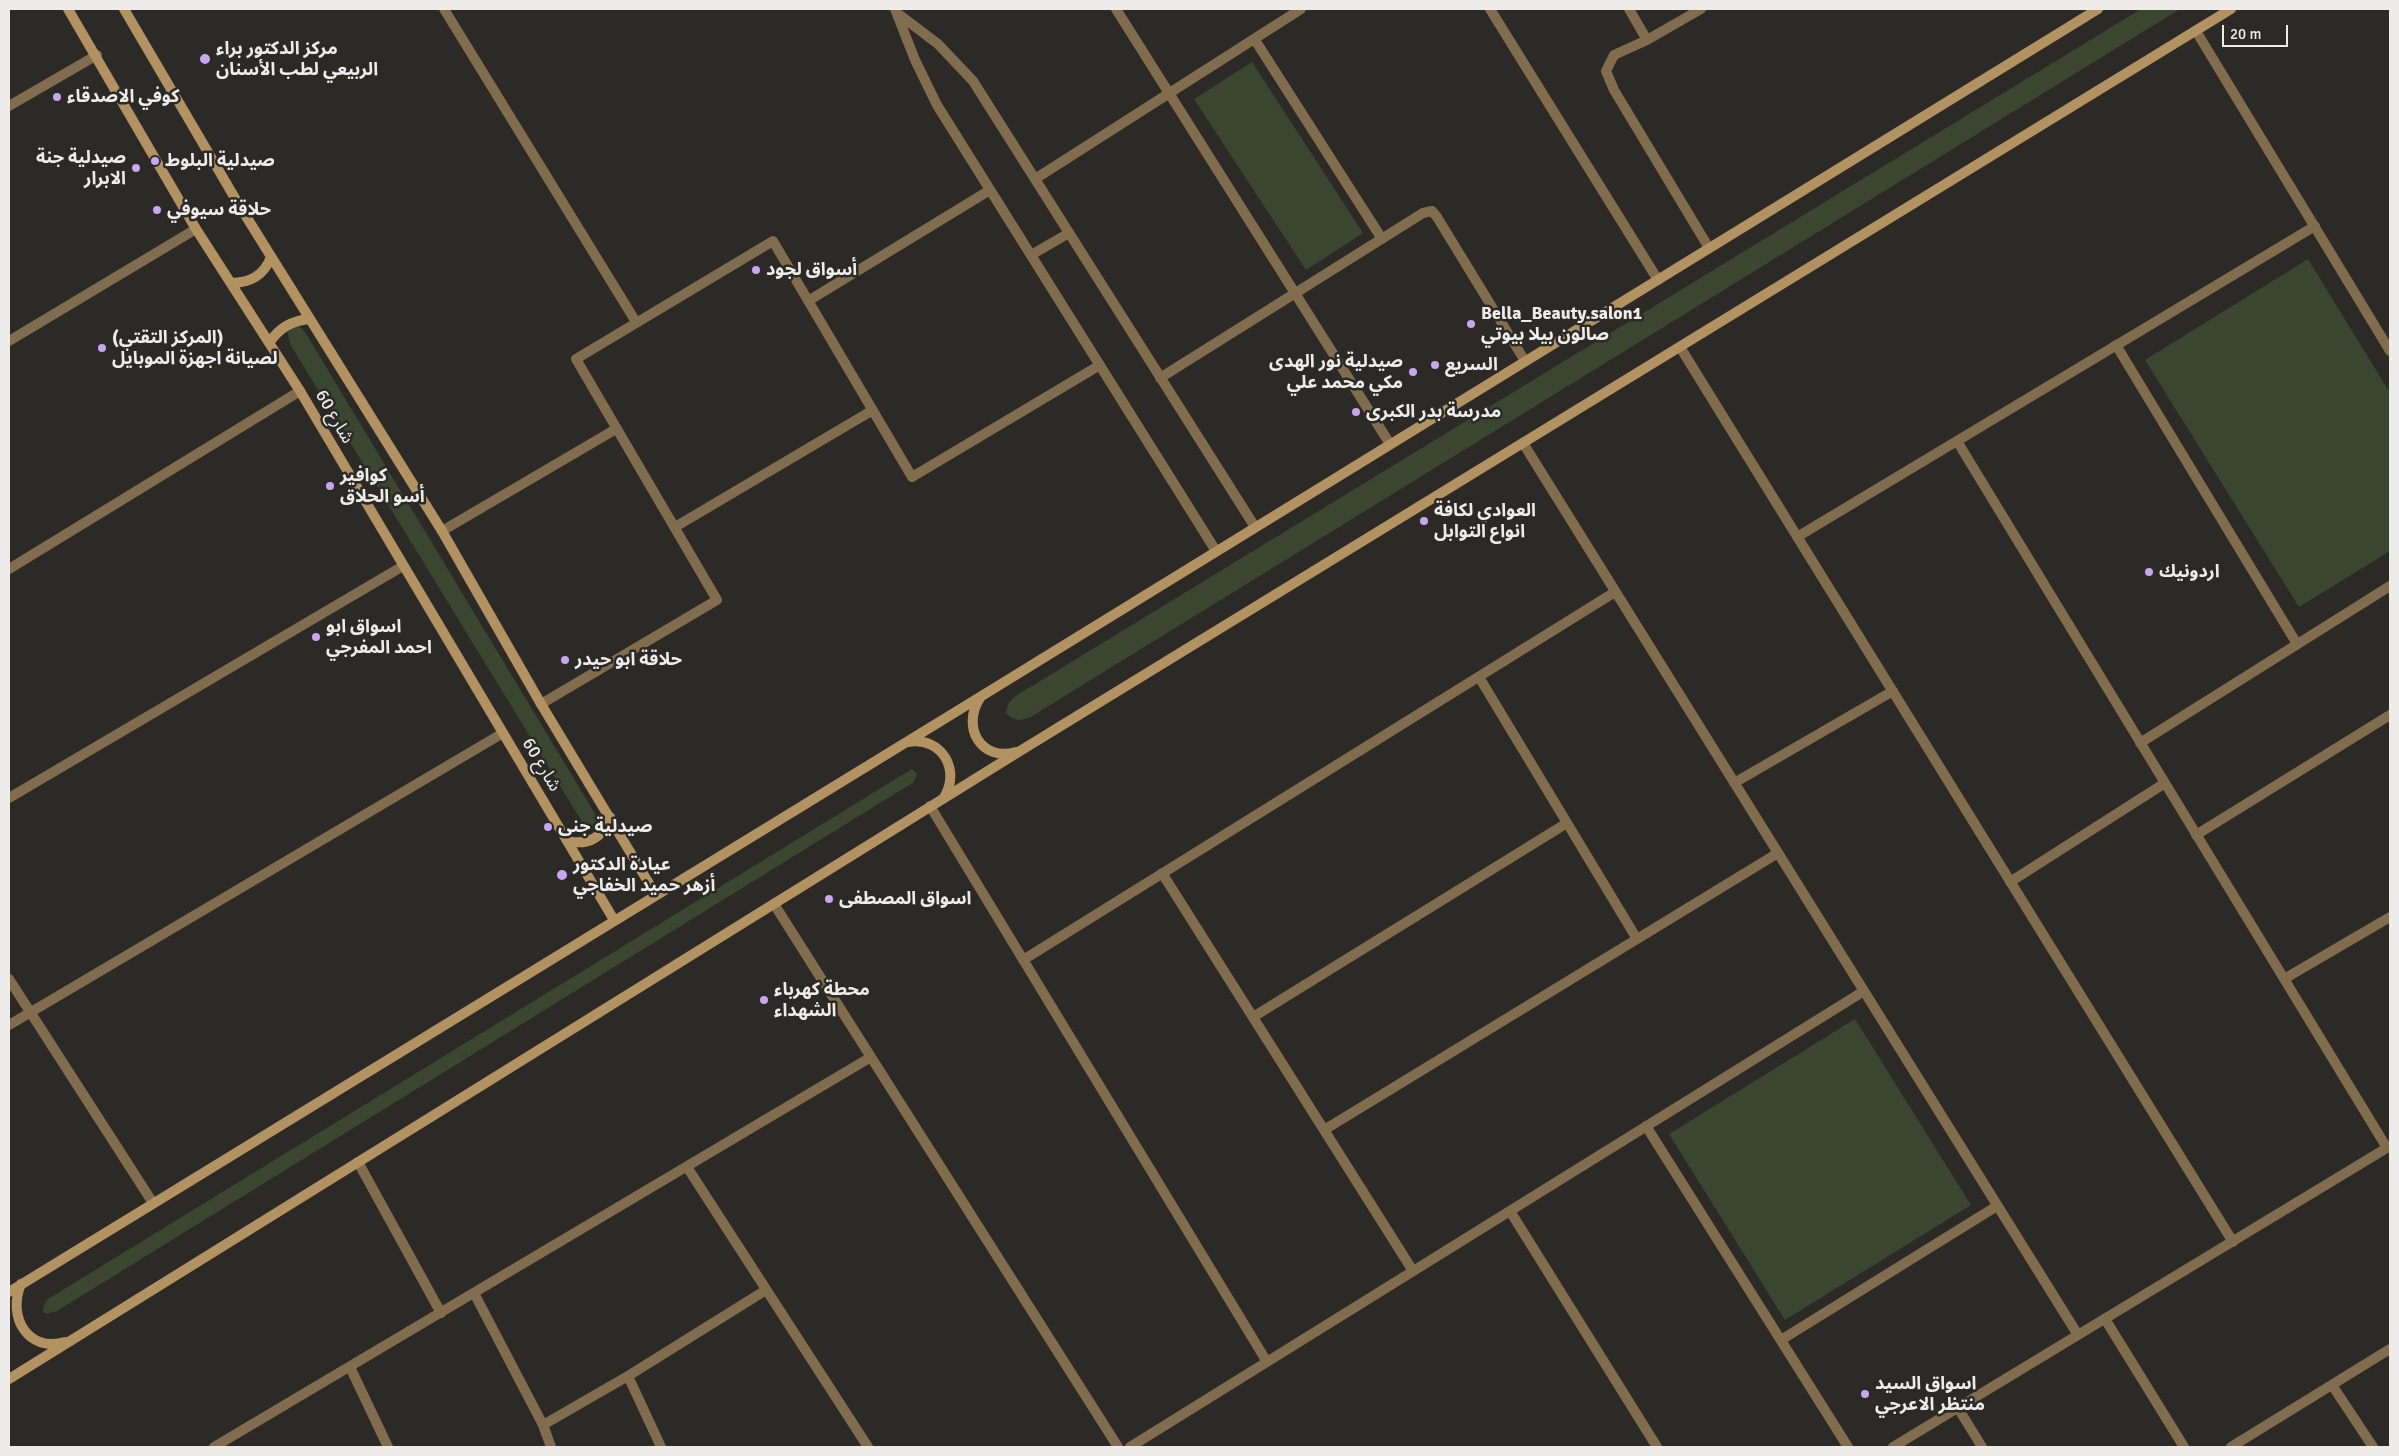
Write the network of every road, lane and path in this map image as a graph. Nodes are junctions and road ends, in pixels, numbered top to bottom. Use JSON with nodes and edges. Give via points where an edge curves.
{"nodes":[{"id":1,"x":68,"y":9,"type":"edge"},
{"id":2,"x":124,"y":9,"type":"edge"},
{"id":3,"x":444,"y":9,"type":"edge"},
{"id":4,"x":1116,"y":9,"type":"edge"},
{"id":5,"x":1301,"y":9,"type":"edge"},
{"id":6,"x":1490,"y":9,"type":"edge"},
{"id":7,"x":1629,"y":9,"type":"edge"},
{"id":8,"x":1701,"y":9,"type":"edge"},
{"id":9,"x":2098,"y":9,"type":"edge"},
{"id":10,"x":2214,"y":9,"type":"edge"},
{"id":11,"x":2230,"y":9,"type":"edge"},
{"id":12,"x":899,"y":10,"type":"edge"},
{"id":13,"x":2208,"y":22,"type":"junction"},
{"id":14,"x":2196,"y":30,"type":"junction"},
{"id":15,"x":1255,"y":40,"type":"junction"},
{"id":16,"x":1647,"y":40,"type":"junction"},
{"id":17,"x":97,"y":55,"type":"junction"},
{"id":18,"x":1169,"y":92,"type":"junction"},
{"id":19,"x":9,"y":106,"type":"edge"},
{"id":20,"x":1035,"y":179,"type":"junction"},
{"id":21,"x":990,"y":190,"type":"junction"},
{"id":22,"x":2315,"y":226,"type":"junction"},
{"id":23,"x":196,"y":229,"type":"junction"},
{"id":24,"x":1069,"y":233,"type":"junction"},
{"id":25,"x":1382,"y":239,"type":"junction"},
{"id":26,"x":1709,"y":248,"type":"junction"},
{"id":27,"x":1031,"y":255,"type":"junction"},
{"id":28,"x":272,"y":256,"type":"junction"},
{"id":29,"x":1658,"y":280,"type":"junction"},
{"id":30,"x":231,"y":283,"type":"junction"},
{"id":31,"x":1296,"y":294,"type":"junction"},
{"id":32,"x":808,"y":300,"type":"junction"},
{"id":33,"x":309,"y":318,"type":"junction"},
{"id":34,"x":636,"y":322,"type":"junction"},
{"id":35,"x":9,"y":341,"type":"edge"},
{"id":36,"x":269,"y":344,"type":"junction"},
{"id":37,"x":2116,"y":345,"type":"junction"},
{"id":38,"x":1680,"y":347,"type":"junction"},
{"id":39,"x":2390,"y":351,"type":"edge"},
{"id":40,"x":1525,"y":362,"type":"junction"},
{"id":41,"x":1100,"y":366,"type":"junction"},
{"id":42,"x":1160,"y":378,"type":"junction"},
{"id":43,"x":300,"y":391,"type":"junction"},
{"id":44,"x":873,"y":410,"type":"junction"},
{"id":45,"x":616,"y":429,"type":"junction"},
{"id":46,"x":1957,"y":441,"type":"junction"},
{"id":47,"x":1523,"y":443,"type":"junction"},
{"id":48,"x":1390,"y":444,"type":"junction"},
{"id":49,"x":674,"y":527,"type":"junction"},
{"id":50,"x":1255,"y":527,"type":"junction"},
{"id":51,"x":442,"y":531,"type":"junction"},
{"id":52,"x":1797,"y":537,"type":"junction"},
{"id":53,"x":1216,"y":551,"type":"junction"},
{"id":54,"x":403,"y":566,"type":"junction"},
{"id":55,"x":9,"y":568,"type":"edge"},
{"id":56,"x":2390,"y":586,"type":"edge"},
{"id":57,"x":1615,"y":592,"type":"junction"},
{"id":58,"x":2297,"y":644,"type":"junction"},
{"id":59,"x":1479,"y":677,"type":"junction"},
{"id":60,"x":1893,"y":691,"type":"junction"},
{"id":61,"x":980,"y":698,"type":"junction"},
{"id":62,"x":541,"y":704,"type":"junction"},
{"id":63,"x":2390,"y":715,"type":"edge"},
{"id":64,"x":503,"y":733,"type":"junction"},
{"id":65,"x":905,"y":743,"type":"junction"},
{"id":66,"x":2140,"y":743,"type":"junction"},
{"id":67,"x":1020,"y":751,"type":"junction"},
{"id":68,"x":1734,"y":783,"type":"junction"},
{"id":69,"x":2165,"y":783,"type":"junction"},
{"id":70,"x":9,"y":798,"type":"edge"},
{"id":71,"x":943,"y":800,"type":"junction"},
{"id":72,"x":930,"y":806,"type":"junction"},
{"id":73,"x":610,"y":817,"type":"junction"},
{"id":74,"x":1567,"y":823,"type":"junction"},
{"id":75,"x":2196,"y":836,"type":"junction"},
{"id":76,"x":568,"y":841,"type":"junction"},
{"id":77,"x":1778,"y":853,"type":"junction"},
{"id":78,"x":1162,"y":873,"type":"junction"},
{"id":79,"x":2010,"y":882,"type":"junction"},
{"id":80,"x":656,"y":894,"type":"junction"},
{"id":81,"x":774,"y":904,"type":"junction"},
{"id":82,"x":2390,"y":916,"type":"edge"},
{"id":83,"x":614,"y":920,"type":"junction"},
{"id":84,"x":1638,"y":939,"type":"junction"},
{"id":85,"x":1023,"y":960,"type":"junction"},
{"id":86,"x":9,"y":979,"type":"edge"},
{"id":87,"x":2284,"y":979,"type":"junction"},
{"id":88,"x":1864,"y":991,"type":"junction"},
{"id":89,"x":30,"y":1011,"type":"junction"},
{"id":90,"x":1253,"y":1017,"type":"junction"},
{"id":91,"x":9,"y":1025,"type":"edge"},
{"id":92,"x":871,"y":1057,"type":"junction"},
{"id":93,"x":1646,"y":1126,"type":"junction"},
{"id":94,"x":1324,"y":1130,"type":"junction"},
{"id":95,"x":2388,"y":1147,"type":"edge"},
{"id":96,"x":358,"y":1162,"type":"junction"},
{"id":97,"x":687,"y":1167,"type":"junction"},
{"id":98,"x":153,"y":1203,"type":"junction"},
{"id":99,"x":1997,"y":1206,"type":"junction"},
{"id":100,"x":1510,"y":1211,"type":"junction"},
{"id":101,"x":2233,"y":1242,"type":"junction"},
{"id":102,"x":1413,"y":1271,"type":"junction"},
{"id":103,"x":21,"y":1284,"type":"junction"},
{"id":104,"x":766,"y":1290,"type":"junction"},
{"id":105,"x":9,"y":1292,"type":"edge"},
{"id":106,"x":474,"y":1293,"type":"junction"},
{"id":107,"x":441,"y":1313,"type":"junction"},
{"id":108,"x":2105,"y":1319,"type":"junction"},
{"id":109,"x":2078,"y":1336,"type":"junction"},
{"id":110,"x":71,"y":1340,"type":"junction"},
{"id":111,"x":1781,"y":1340,"type":"junction"},
{"id":112,"x":2390,"y":1349,"type":"edge"},
{"id":113,"x":1267,"y":1362,"type":"junction"},
{"id":114,"x":350,"y":1367,"type":"junction"},
{"id":115,"x":628,"y":1376,"type":"junction"},
{"id":116,"x":9,"y":1379,"type":"edge"},
{"id":117,"x":2332,"y":1385,"type":"junction"},
{"id":118,"x":1958,"y":1408,"type":"junction"},
{"id":119,"x":543,"y":1425,"type":"junction"},
{"id":120,"x":214,"y":1447,"type":"edge"},
{"id":121,"x":388,"y":1447,"type":"edge"},
{"id":122,"x":551,"y":1447,"type":"edge"},
{"id":123,"x":661,"y":1447,"type":"edge"},
{"id":124,"x":868,"y":1447,"type":"edge"},
{"id":125,"x":1118,"y":1447,"type":"edge"},
{"id":126,"x":1130,"y":1447,"type":"edge"},
{"id":127,"x":1657,"y":1447,"type":"edge"},
{"id":128,"x":1848,"y":1447,"type":"edge"},
{"id":129,"x":1893,"y":1447,"type":"edge"},
{"id":130,"x":1982,"y":1447,"type":"edge"},
{"id":131,"x":2184,"y":1447,"type":"edge"},
{"id":132,"x":2231,"y":1447,"type":"edge"},
{"id":133,"x":2372,"y":1447,"type":"edge"}],
"edges":[{"from":1,"to":17,"type":"main road","name":"شارع 60"},
{"from":2,"to":28,"type":"main road","name":"شارع 60"},
{"from":3,"to":34,"type":"street"},
{"from":4,"to":18,"type":"street"},
{"from":5,"to":15,"type":"street"},
{"from":6,"to":29,"type":"street"},
{"from":7,"to":16,"type":"street"},
{"from":8,"to":16,"type":"street"},
{"from":9,"to":26,"type":"main road"},
{"from":10,"to":13,"type":"main road"},
{"from":11,"to":13,"type":"main road"},
{"from":12,"to":20,"type":"street","via":[[973,81]]},
{"from":12,"to":21,"type":"street","via":[[925,83]]},
{"from":13,"to":14,"type":"main road"},
{"from":14,"to":22,"type":"street"},
{"from":14,"to":38,"type":"main road"},
{"from":15,"to":18,"type":"street"},
{"from":15,"to":25,"type":"street"},
{"from":16,"to":26,"type":"street","via":[[1614,56],[1606,71],[1614,90]]},
{"from":17,"to":19,"type":"street"},
{"from":17,"to":23,"type":"main road","name":"شارع 60"},
{"from":18,"to":20,"type":"street"},
{"from":18,"to":31,"type":"street"},
{"from":20,"to":24,"type":"street"},
{"from":21,"to":27,"type":"street"},
{"from":21,"to":32,"type":"street"},
{"from":22,"to":37,"type":"street"},
{"from":22,"to":39,"type":"street"},
{"from":23,"to":30,"type":"main road","name":"شارع 60"},
{"from":23,"to":35,"type":"street"},
{"from":24,"to":27,"type":"street"},
{"from":24,"to":42,"type":"street"},
{"from":25,"to":31,"type":"street"},
{"from":25,"to":40,"type":"street","via":[[1423,213],[1432,211]]},
{"from":26,"to":29,"type":"main road"},
{"from":27,"to":41,"type":"street"},
{"from":28,"to":30,"type":"main road","via":[[263,272],[256,277]]},
{"from":28,"to":33,"type":"main road","name":"شارع 60"},
{"from":29,"to":40,"type":"main road"},
{"from":30,"to":36,"type":"main road","name":"شارع 60"},
{"from":31,"to":42,"type":"street"},
{"from":31,"to":48,"type":"street"},
{"from":32,"to":34,"type":"street","via":[[773,241]]},
{"from":32,"to":44,"type":"street"},
{"from":33,"to":36,"type":"main road","via":[[282,328]]},
{"from":33,"to":51,"type":"main road","name":"شارع 60"},
{"from":34,"to":45,"type":"street","via":[[576,359]]},
{"from":36,"to":43,"type":"main road","name":"شارع 60"},
{"from":37,"to":46,"type":"street"},
{"from":37,"to":58,"type":"street"},
{"from":38,"to":47,"type":"main road"},
{"from":38,"to":52,"type":"street"},
{"from":40,"to":48,"type":"main road"},
{"from":41,"to":44,"type":"street","via":[[912,477]]},
{"from":41,"to":53,"type":"street"},
{"from":42,"to":50,"type":"street"},
{"from":43,"to":54,"type":"main road","name":"شارع 60"},
{"from":43,"to":55,"type":"street"},
{"from":44,"to":49,"type":"street"},
{"from":45,"to":49,"type":"street"},
{"from":45,"to":51,"type":"street"},
{"from":46,"to":52,"type":"street"},
{"from":46,"to":66,"type":"street"},
{"from":47,"to":57,"type":"street"},
{"from":47,"to":67,"type":"main road"},
{"from":48,"to":50,"type":"main road"},
{"from":49,"to":62,"type":"street","via":[[717,600]]},
{"from":50,"to":53,"type":"main road"},
{"from":51,"to":62,"type":"main road","name":"شارع 60"},
{"from":52,"to":60,"type":"street"},
{"from":53,"to":61,"type":"main road"},
{"from":54,"to":64,"type":"main road","name":"شارع 60"},
{"from":54,"to":70,"type":"street"},
{"from":56,"to":58,"type":"street"},
{"from":57,"to":59,"type":"street"},
{"from":57,"to":68,"type":"street"},
{"from":58,"to":66,"type":"street"},
{"from":59,"to":74,"type":"street"},
{"from":59,"to":78,"type":"street"},
{"from":60,"to":68,"type":"street"},
{"from":60,"to":79,"type":"street"},
{"from":61,"to":65,"type":"main road"},
{"from":61,"to":67,"type":"main road","via":[[971,718],[972,730],[978,740],[996,753]]},
{"from":62,"to":73,"type":"main road","name":"شارع 60"},
{"from":63,"to":75,"type":"street"},
{"from":64,"to":76,"type":"main road","name":"شارع 60"},
{"from":64,"to":89,"type":"street"},
{"from":65,"to":71,"type":"main road","via":[[925,742],[943,753],[948,761],[951,781]]},
{"from":65,"to":80,"type":"main road"},
{"from":66,"to":69,"type":"street"},
{"from":67,"to":71,"type":"main road"},
{"from":68,"to":77,"type":"street"},
{"from":69,"to":75,"type":"street"},
{"from":69,"to":79,"type":"street"},
{"from":71,"to":72,"type":"main road"},
{"from":72,"to":81,"type":"main road"},
{"from":72,"to":85,"type":"street"},
{"from":73,"to":76,"type":"main road","via":[[602,834],[595,839]]},
{"from":73,"to":80,"type":"main road","name":"شارع 60"},
{"from":74,"to":84,"type":"street"},
{"from":74,"to":90,"type":"street"},
{"from":75,"to":87,"type":"street"},
{"from":76,"to":83,"type":"main road","name":"شارع 60"},
{"from":77,"to":84,"type":"street"},
{"from":77,"to":88,"type":"street"},
{"from":78,"to":85,"type":"street"},
{"from":78,"to":90,"type":"street"},
{"from":79,"to":101,"type":"street"},
{"from":80,"to":83,"type":"main road"},
{"from":81,"to":92,"type":"street"},
{"from":81,"to":96,"type":"main road"},
{"from":82,"to":87,"type":"street"},
{"from":83,"to":98,"type":"main road"},
{"from":84,"to":94,"type":"street"},
{"from":85,"to":113,"type":"street"},
{"from":86,"to":89,"type":"street"},
{"from":87,"to":95,"type":"street"},
{"from":88,"to":93,"type":"street"},
{"from":88,"to":99,"type":"street"},
{"from":89,"to":91,"type":"street"},
{"from":89,"to":98,"type":"street"},
{"from":90,"to":94,"type":"street"},
{"from":92,"to":97,"type":"street"},
{"from":92,"to":125,"type":"street"},
{"from":93,"to":100,"type":"street"},
{"from":93,"to":111,"type":"street"},
{"from":94,"to":102,"type":"street"},
{"from":95,"to":101,"type":"street"},
{"from":96,"to":107,"type":"street"},
{"from":96,"to":110,"type":"main road"},
{"from":97,"to":104,"type":"street"},
{"from":97,"to":106,"type":"street"},
{"from":98,"to":103,"type":"main road"},
{"from":99,"to":109,"type":"street"},
{"from":99,"to":111,"type":"street"},
{"from":100,"to":102,"type":"street"},
{"from":100,"to":127,"type":"street"},
{"from":101,"to":108,"type":"street"},
{"from":102,"to":113,"type":"street"},
{"from":103,"to":105,"type":"main road"},
{"from":103,"to":110,"type":"main road","via":[[15,1308],[25,1331],[46,1343],[59,1344]]},
{"from":104,"to":115,"type":"street"},
{"from":104,"to":124,"type":"street"},
{"from":106,"to":107,"type":"street"},
{"from":106,"to":119,"type":"street"},
{"from":107,"to":114,"type":"street"},
{"from":108,"to":109,"type":"street"},
{"from":108,"to":131,"type":"street"},
{"from":109,"to":118,"type":"street"},
{"from":110,"to":116,"type":"main road"},
{"from":111,"to":128,"type":"street"},
{"from":112,"to":117,"type":"street"},
{"from":113,"to":126,"type":"street"},
{"from":114,"to":120,"type":"street"},
{"from":114,"to":121,"type":"street"},
{"from":115,"to":119,"type":"street"},
{"from":115,"to":123,"type":"street"},
{"from":117,"to":132,"type":"street"},
{"from":117,"to":133,"type":"street"},
{"from":118,"to":129,"type":"street"},
{"from":118,"to":130,"type":"street"},
{"from":119,"to":122,"type":"street"}]}
